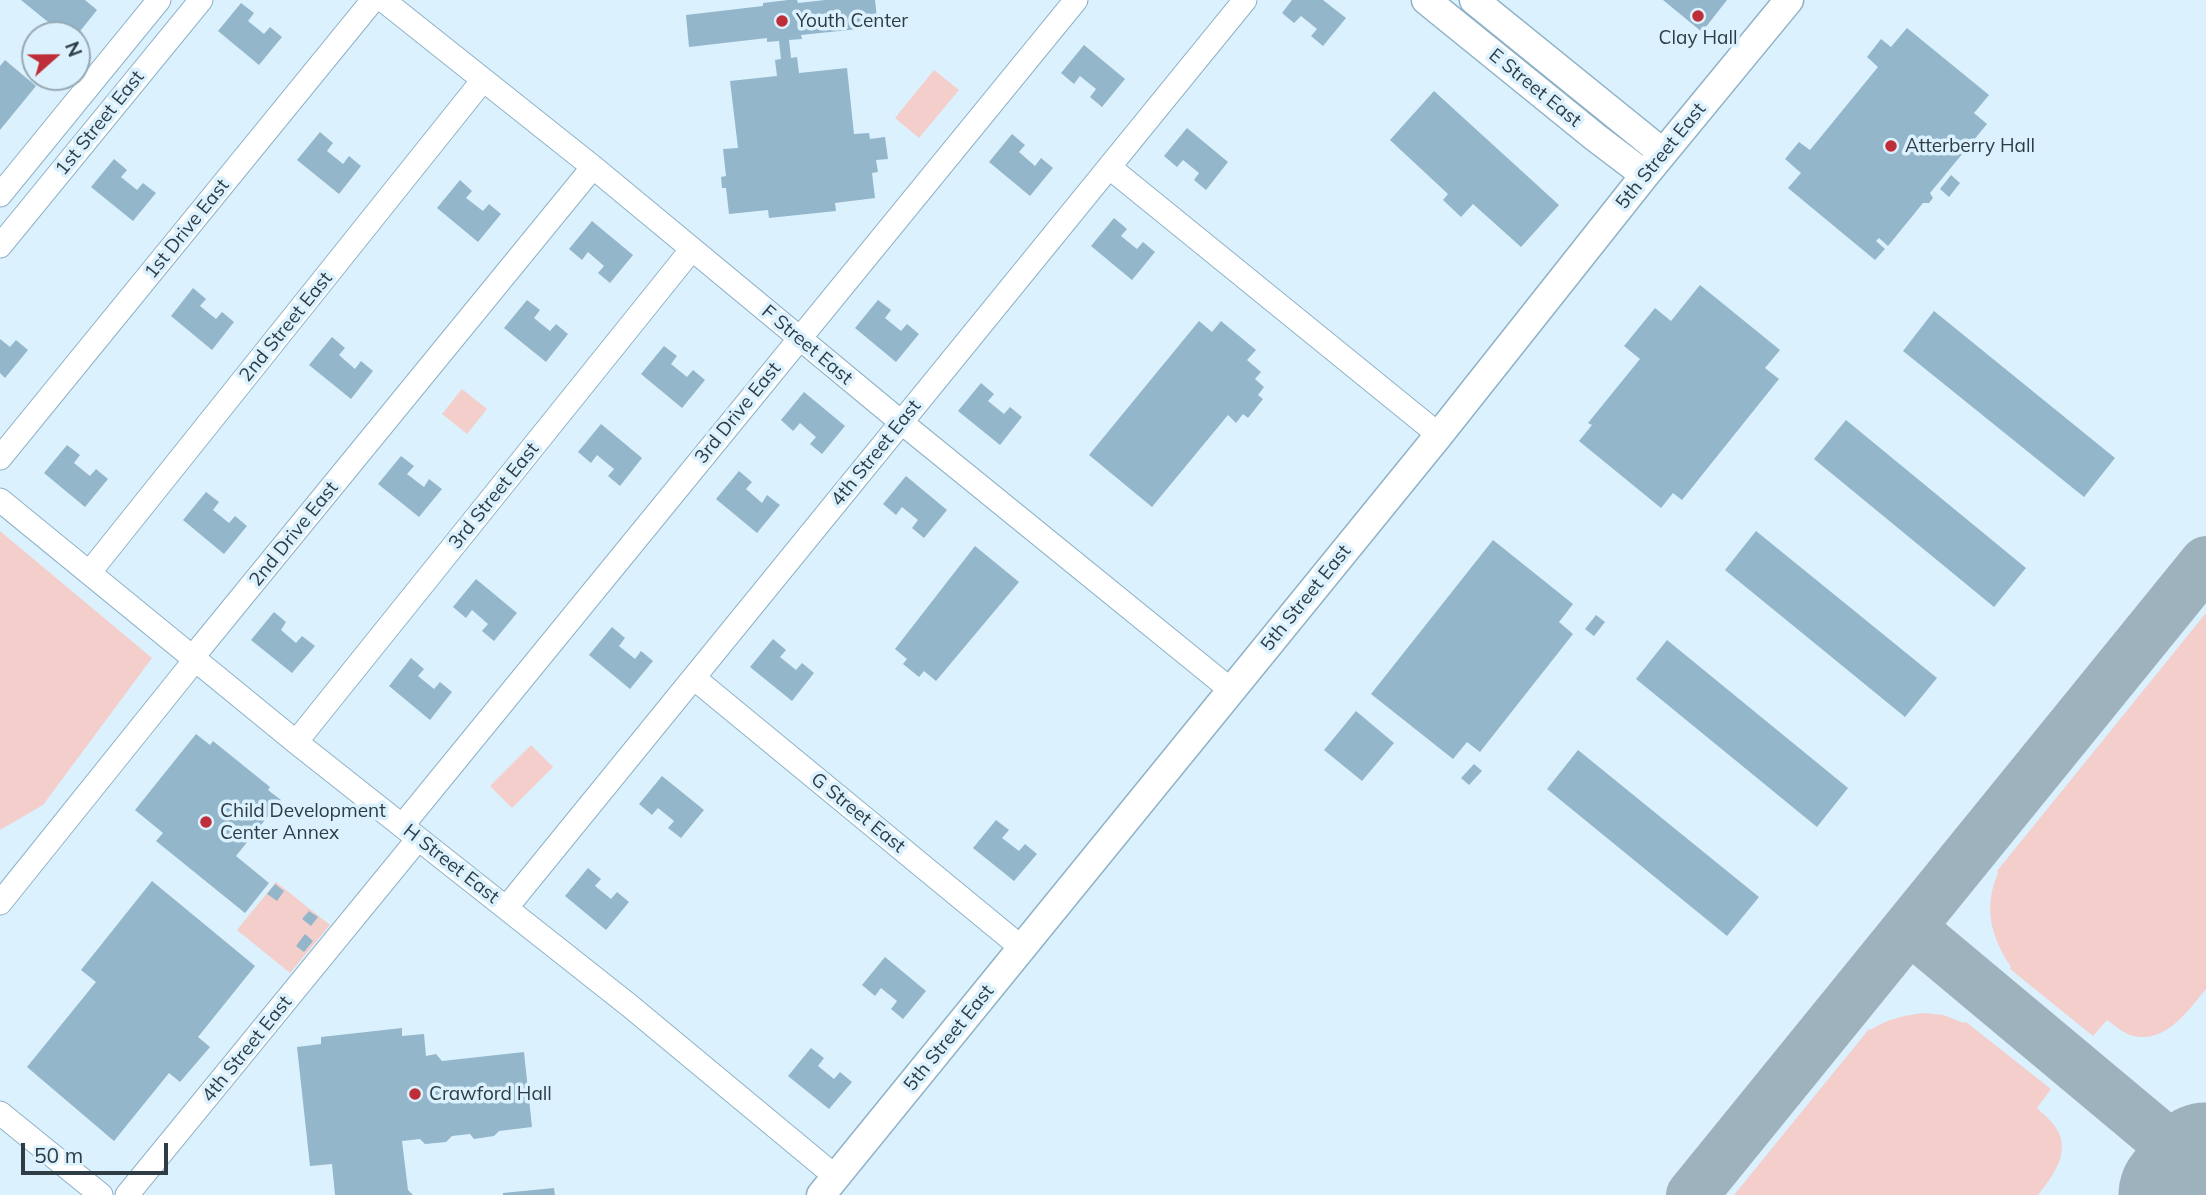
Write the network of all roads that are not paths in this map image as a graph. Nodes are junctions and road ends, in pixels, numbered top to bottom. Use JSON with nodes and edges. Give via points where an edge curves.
{"nodes":[{"id":1,"x":159,"y":0,"type":"edge"},
{"id":2,"x":201,"y":0,"type":"edge"},
{"id":3,"x":373,"y":0,"type":"edge"},
{"id":4,"x":383,"y":0,"type":"edge"},
{"id":5,"x":1076,"y":0,"type":"edge"},
{"id":6,"x":1245,"y":0,"type":"edge"},
{"id":7,"x":1426,"y":0,"type":"edge"},
{"id":8,"x":1474,"y":0,"type":"edge"},
{"id":9,"x":1789,"y":0,"type":"edge"},
{"id":10,"x":484,"y":80,"type":"junction"},
{"id":11,"x":1663,"y":153,"type":"junction"},
{"id":12,"x":1109,"y":166,"type":"junction"},
{"id":13,"x":593,"y":167,"type":"junction"},
{"id":14,"x":1645,"y":175,"type":"junction"},
{"id":15,"x":0,"y":195,"type":"edge"},
{"id":16,"x":0,"y":246,"type":"edge"},
{"id":17,"x":692,"y":249,"type":"junction"},
{"id":18,"x":799,"y":338,"type":"junction"},
{"id":19,"x":901,"y":422,"type":"junction"},
{"id":20,"x":1439,"y":435,"type":"junction"},
{"id":21,"x":0,"y":458,"type":"edge"},
{"id":22,"x":0,"y":500,"type":"edge"},
{"id":23,"x":89,"y":573,"type":"junction"},
{"id":24,"x":195,"y":660,"type":"junction"},
{"id":25,"x":694,"y":678,"type":"junction"},
{"id":26,"x":1231,"y":690,"type":"junction"},
{"id":27,"x":296,"y":742,"type":"junction"},
{"id":28,"x":410,"y":832,"type":"junction"},
{"id":29,"x":366,"y":902,"type":"joint"},
{"id":30,"x":0,"y":904,"type":"edge"},
{"id":31,"x":507,"y":907,"type":"junction"},
{"id":32,"x":1022,"y":948,"type":"junction"},
{"id":33,"x":0,"y":1113,"type":"edge"},
{"id":34,"x":829,"y":1186,"type":"edge"},
{"id":35,"x":101,"y":1195,"type":"edge"},
{"id":36,"x":127,"y":1195,"type":"edge"}],
"edges":[{"from":1,"to":15,"type":"street","name":"1st Street East"},
{"from":2,"to":16,"type":"street","name":"1st Street East"},
{"from":3,"to":21,"type":"street","name":"1st Drive East"},
{"from":4,"to":10,"type":"street","name":"F Street East"},
{"from":5,"to":18,"type":"street","name":"3rd Drive East"},
{"from":6,"to":12,"type":"street","name":"4th Street East"},
{"from":7,"to":14,"type":"street","name":"E Street East"},
{"from":8,"to":11,"type":"street","name":"E Street East"},
{"from":9,"to":11,"type":"street","name":"5th Street East"},
{"from":10,"to":13,"type":"street","name":"F Street East"},
{"from":10,"to":23,"type":"street","name":"2nd Street East"},
{"from":11,"to":14,"type":"street","name":"5th Street East"},
{"from":12,"to":19,"type":"street","name":"4th Street East"},
{"from":12,"to":20,"type":"street"},
{"from":13,"to":17,"type":"street","name":"F Street East"},
{"from":13,"to":24,"type":"street","name":"2nd Drive East","via":[[196,653]]},
{"from":14,"to":20,"type":"street","name":"5th Street East"},
{"from":17,"to":18,"type":"street","name":"F Street East"},
{"from":17,"to":27,"type":"street","name":"3rd Street East"},
{"from":18,"to":19,"type":"street","name":"F Street East"},
{"from":18,"to":28,"type":"street","name":"3rd Drive East"},
{"from":19,"to":25,"type":"street","name":"4th Street East"},
{"from":19,"to":26,"type":"street","name":"F Street East"},
{"from":20,"to":26,"type":"street","name":"5th Street East"},
{"from":22,"to":23,"type":"street","name":"H Street East"},
{"from":23,"to":24,"type":"street","name":"H Street East"},
{"from":24,"to":27,"type":"street","name":"H Street East"},
{"from":24,"to":30,"type":"street","name":"2nd Drive East"},
{"from":25,"to":31,"type":"street","name":"4th Street East"},
{"from":25,"to":32,"type":"street","name":"G Street East"},
{"from":26,"to":32,"type":"street","name":"5th Street East"},
{"from":27,"to":28,"type":"street","name":"H Street East"},
{"from":28,"to":29,"type":"street","name":"3rd Drive East"},
{"from":28,"to":31,"type":"street","name":"H Street East"},
{"from":29,"to":36,"type":"street","name":"4th Street East"},
{"from":31,"to":34,"type":"street","name":"H Street East"},
{"from":32,"to":34,"type":"street","name":"5th Street East"},
{"from":33,"to":35,"type":"street"}]}
